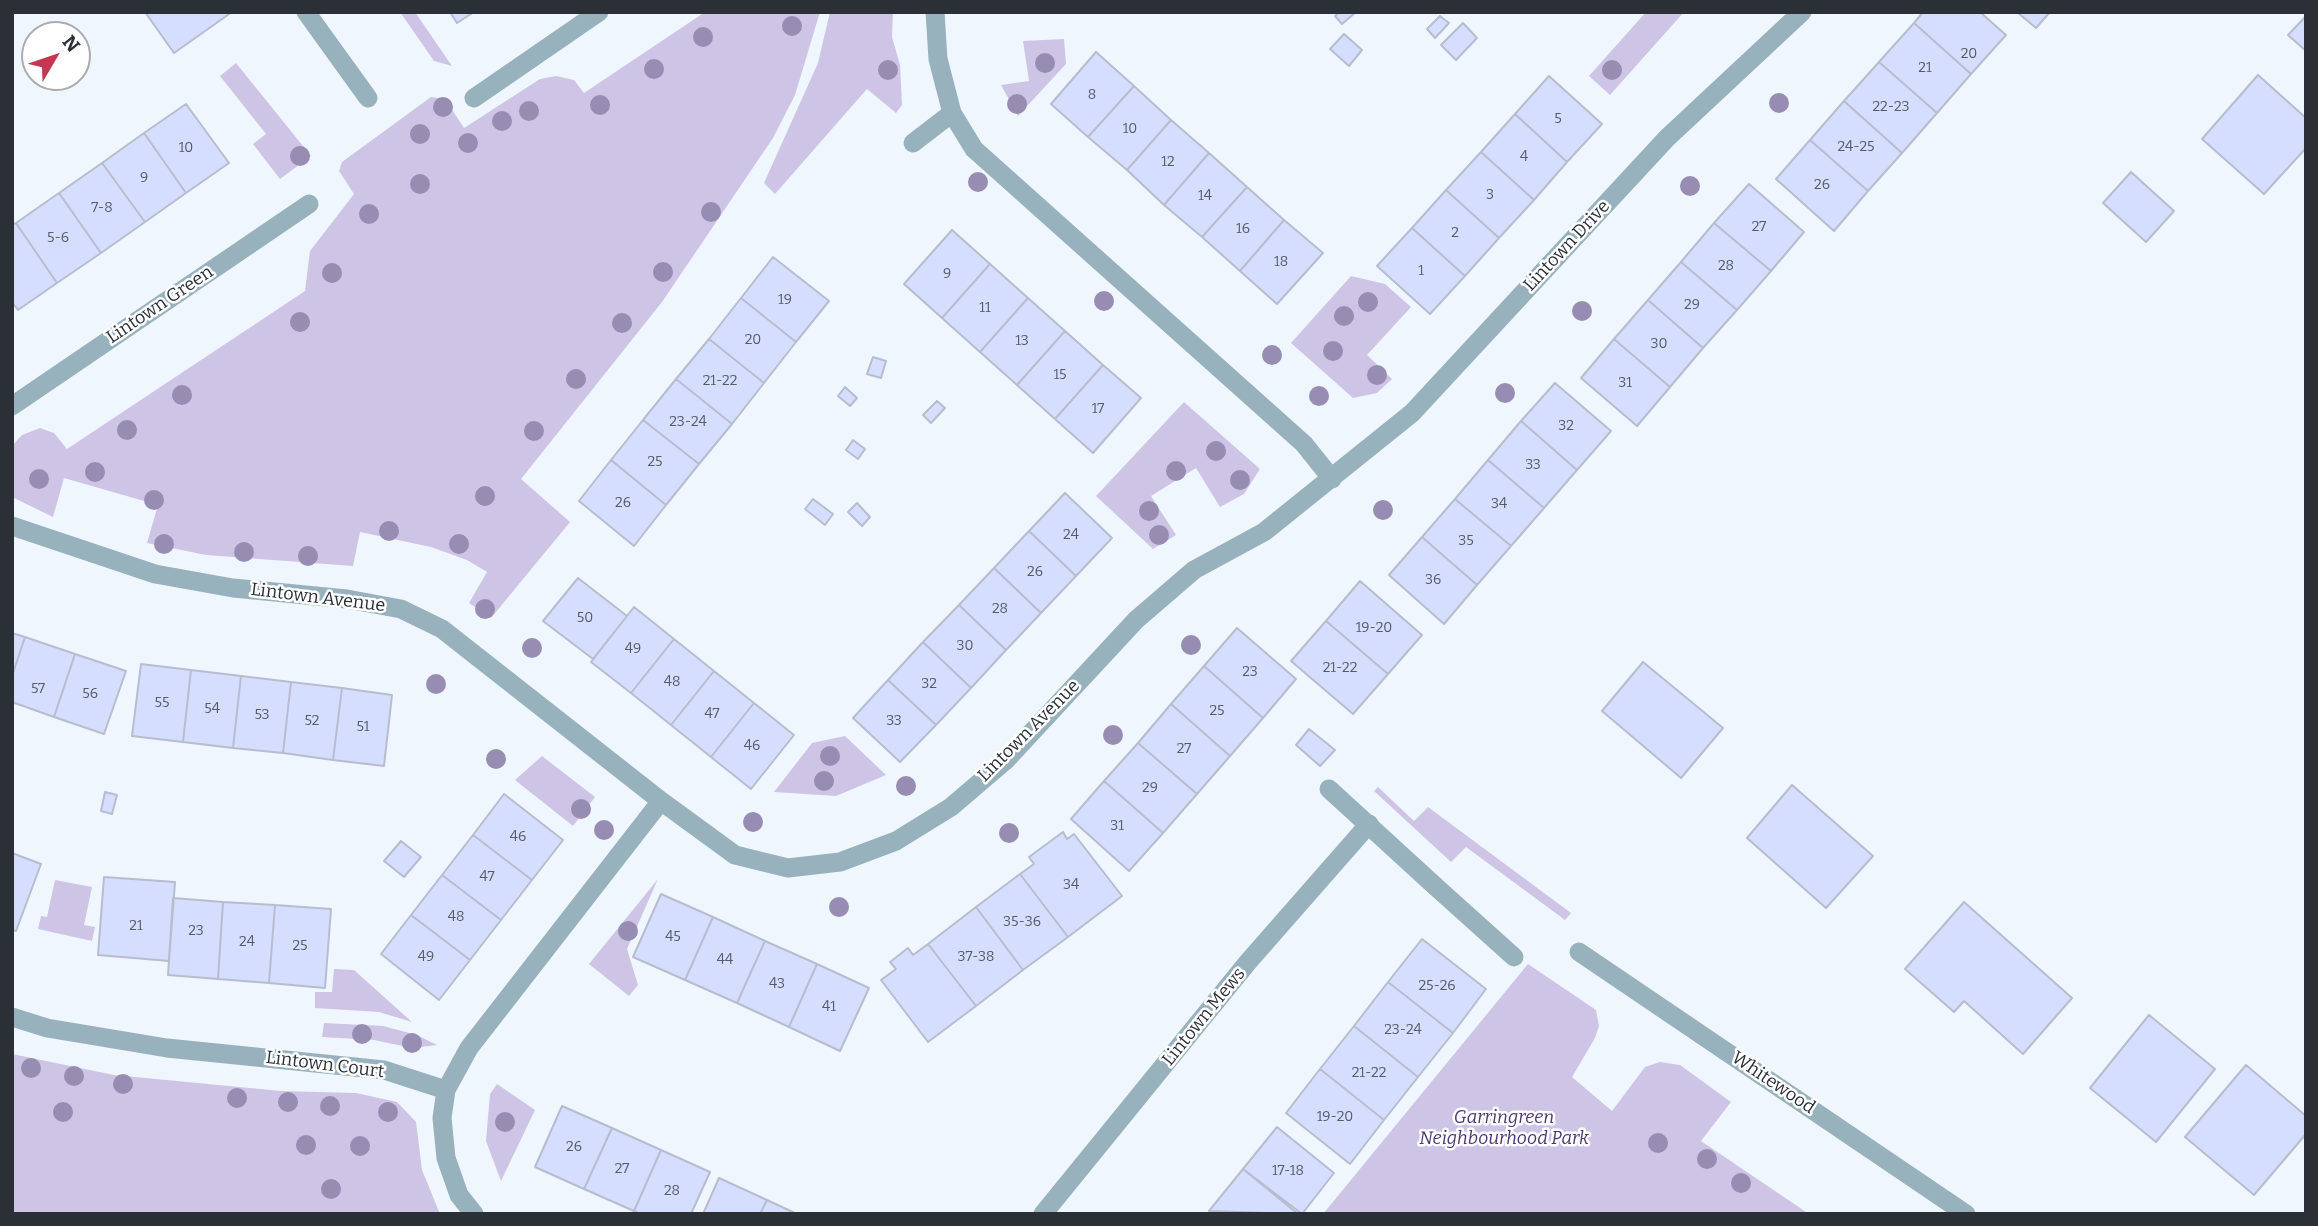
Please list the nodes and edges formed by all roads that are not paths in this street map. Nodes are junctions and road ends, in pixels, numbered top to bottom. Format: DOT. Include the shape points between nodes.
graph roads {
  1 [pos="306,12"];
  2 [pos="599,12"];
  3 [pos="935,12"];
  4 [pos="1802,12"];
  5 [pos="368,98"];
  6 [pos="474,98"];
  7 [pos="952,113"];
  8 [pos="913,143"];
  9 [pos="309,204"];
  10 [pos="12,407"];
  11 [pos="1332,479"];
  12 [pos="12,526"];
  13 [pos="1329,789"];
  14 [pos="661,800"];
  15 [pos="1369,824"];
  16 [pos="1579,952"];
  17 [pos="1514,957"];
  18 [pos="12,1017"];
  19 [pos="446,1090"];
  20 [pos="474,1214"];
  21 [pos="1043,1214"];
  22 [pos="1966,1214"];
  1 -- 5 [label="street"];
  2 -- 6 [label="street"];
  3 -- 7 [label="street" via="938,60"];
  4 -- 11 [label="street, Lintown Drive" via="1667,138 1412,413"];
  7 -- 8 [label="street"];
  7 -- 11 [label="street" via="974,149 1304,444"];
  9 -- 10 [label="street, Lintown Green"];
  11 -- 14 [label="street, Lintown Avenue" via="1264,532 1194,569 1136,620 1006,760 951,807 896,841 840,862 788,868 736,855"];
  12 -- 14 [label="street, Lintown Avenue" via="155,574 401,609 442,629"];
  13 -- 15 [label="street"];
  14 -- 19 [label="street" via="469,1048"];
  15 -- 17 [label="street"];
  15 -- 21 [label="street, Lintown Mews" via="1248,962"];
  16 -- 22 [label="street, Whitewood"];
  18 -- 19 [label="street, Lintown Court" via="47,1028 167,1048 384,1070"];
  19 -- 20 [label="street" via="442,1118 446,1158 459,1195"];
}
